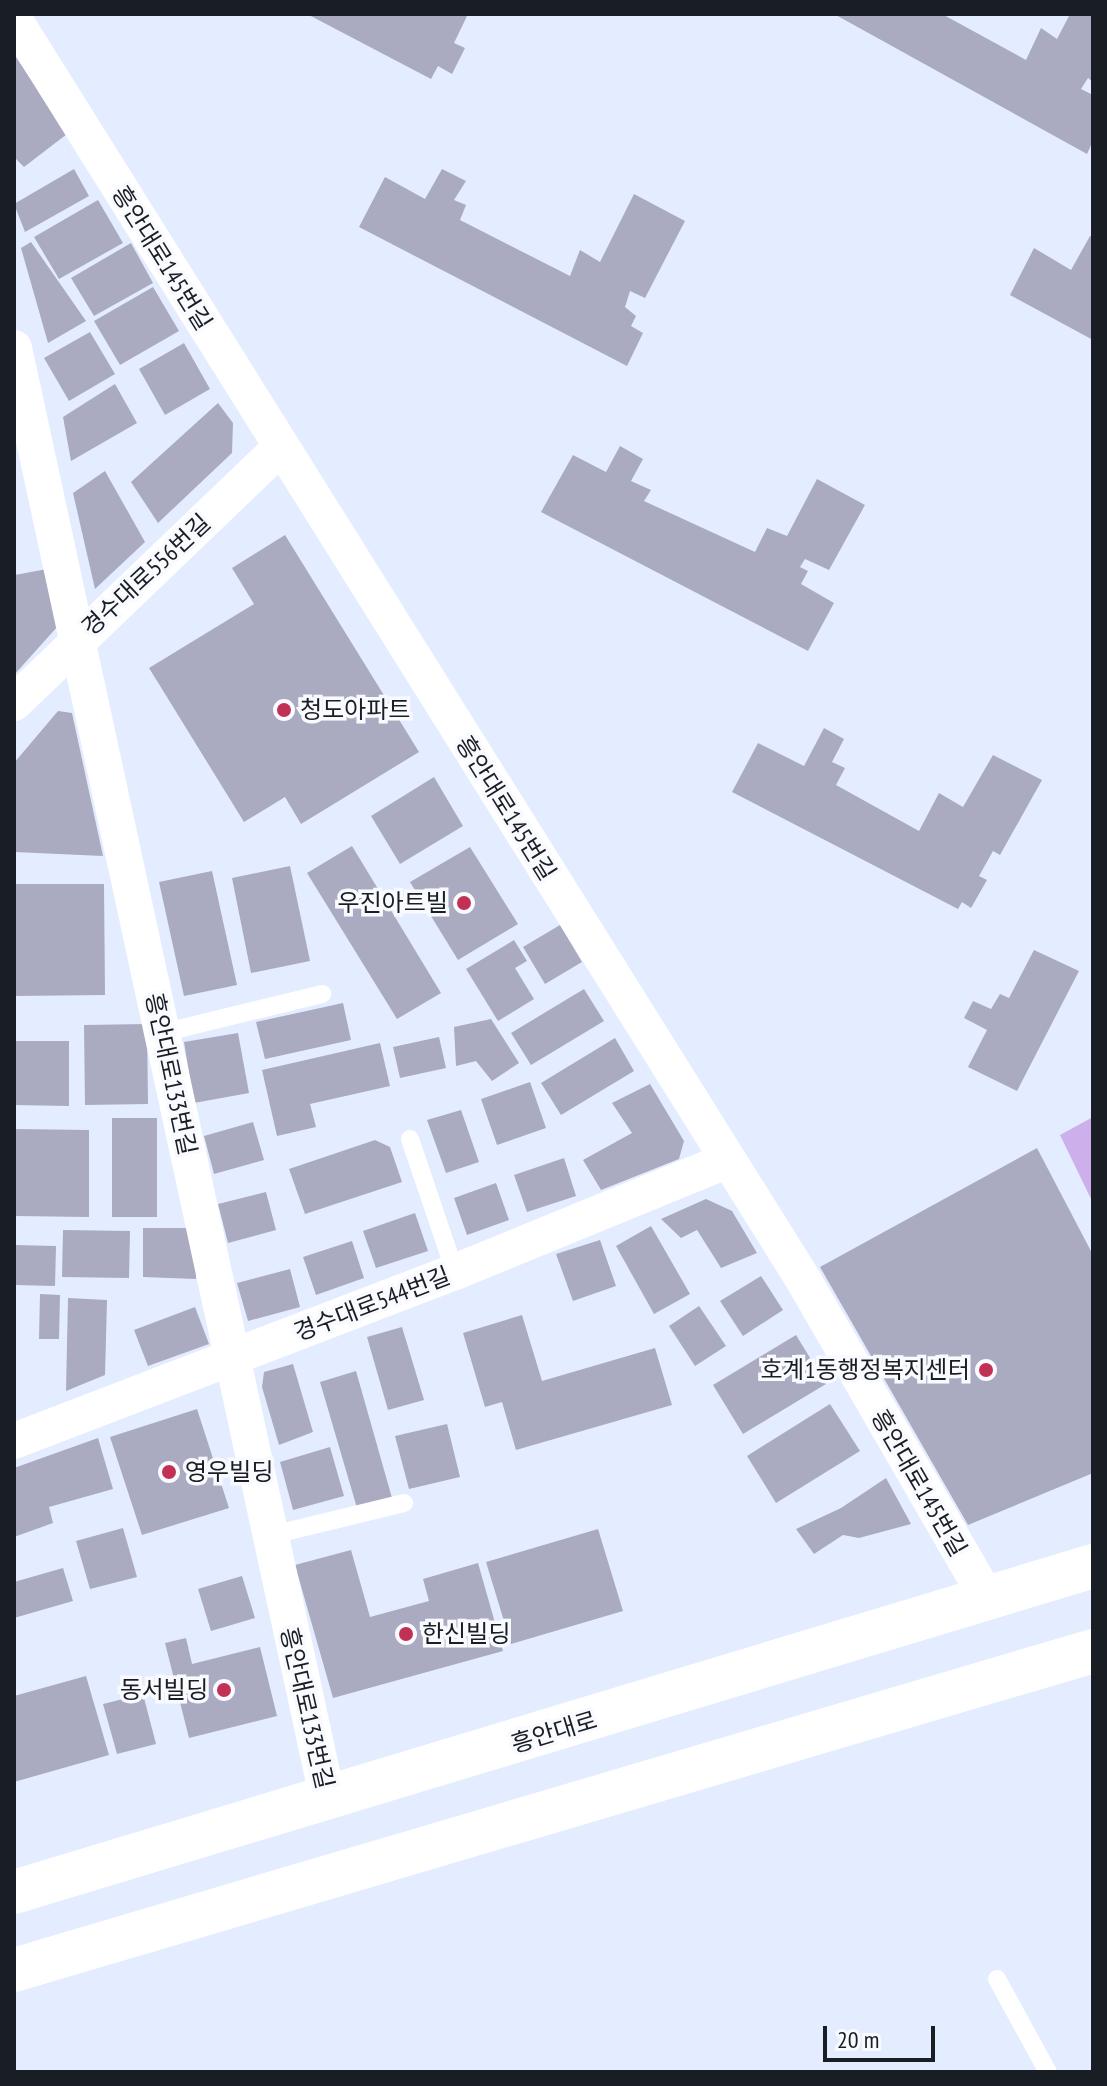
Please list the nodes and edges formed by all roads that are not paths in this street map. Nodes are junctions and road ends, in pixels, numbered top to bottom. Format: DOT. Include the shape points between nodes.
graph roads {
  1 [pos="14,19"];
  2 [pos="14,348"];
  3 [pos="279,449"];
  4 [pos="77,639"];
  5 [pos="14,703"];
  6 [pos="322,994"];
  7 [pos="162,1033"];
  8 [pos="410,1139"];
  9 [pos="728,1160"];
  10 [pos="455,1272"];
  11 [pos="231,1359"];
  12 [pos="14,1441"];
  13 [pos="404,1503"];
  14 [pos="268,1536"];
  15 [pos="1093,1566"];
  16 [pos="989,1601"];
  17 [pos="1093,1651"];
  18 [pos="328,1800"];
  19 [pos="14,1892"];
  20 [pos="14,1970"];
  21 [pos="997,1979"];
  22 [pos="1048,2072"];
  1 -- 3 [label="street, 흥안대로145번길"];
  2 -- 4 [label="street, 흥안대로133번길"];
  3 -- 4 [label="street, 경수대로556번길"];
  3 -- 9 [label="street, 흥안대로145번길"];
  4 -- 5 [label="street, 경수대로556번길"];
  4 -- 7 [label="street, 흥안대로133번길"];
  6 -- 7 [label="lane"];
  7 -- 11 [label="street, 흥안대로133번길"];
  8 -- 10 [label="lane"];
  9 -- 10 [label="street, 경수대로544번길"];
  9 -- 16 [label="street, 흥안대로145번길"];
  10 -- 11 [label="street, 경수대로544번길"];
  11 -- 12 [label="street, 경수대로544번길"];
  11 -- 14 [label="street, 흥안대로133번길"];
  13 -- 14 [label="lane"];
  14 -- 18 [label="street, 흥안대로133번길"];
  15 -- 16 [label="main road, 흥안대로"];
  16 -- 18 [label="main road, 흥안대로"];
  17 -- 20 [label="main road"];
  18 -- 19 [label="main road, 흥안대로"];
  21 -- 22 [label="lane"];
}
